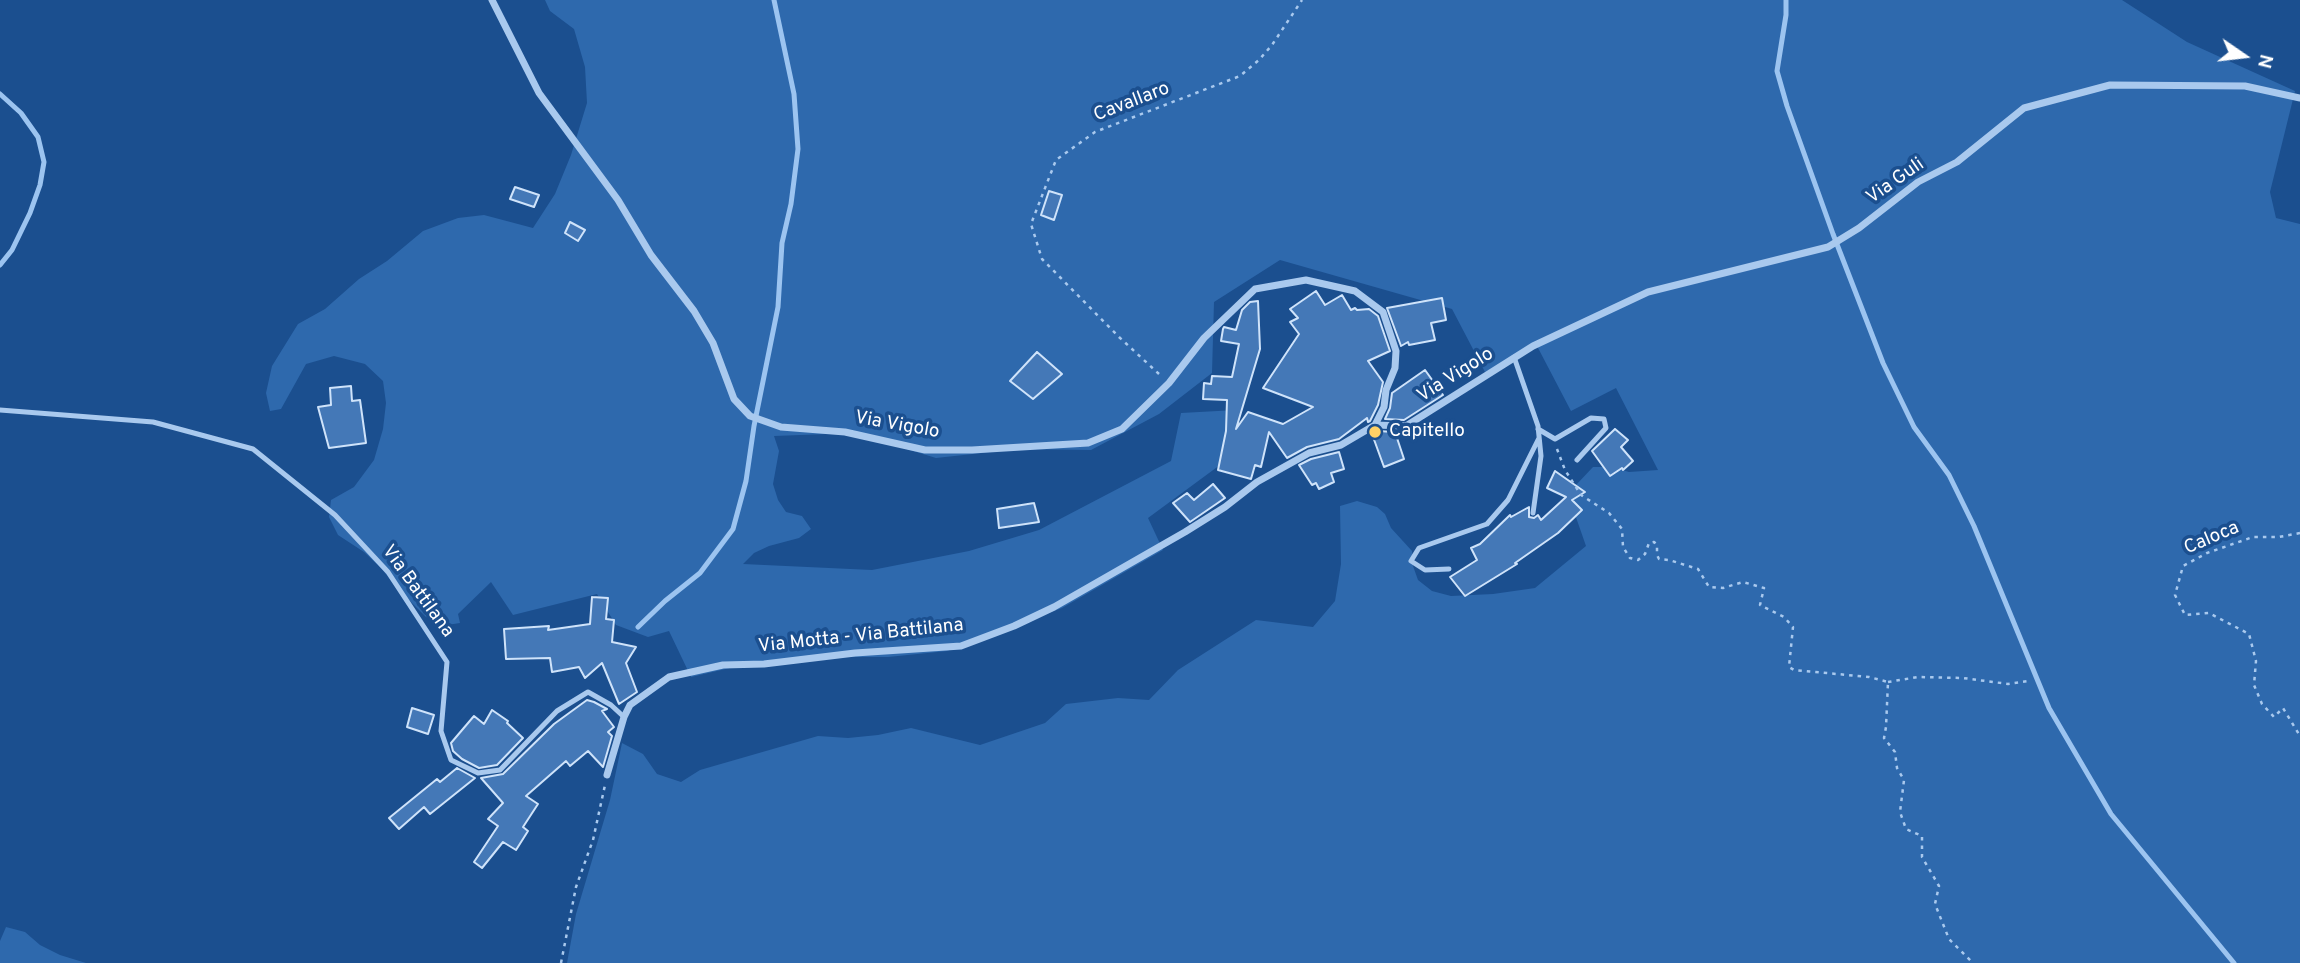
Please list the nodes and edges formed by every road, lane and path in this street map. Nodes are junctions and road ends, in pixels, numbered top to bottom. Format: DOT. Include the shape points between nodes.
graph roads {
  1 [pos="492,0"];
  2 [pos="1302,0"];
  3 [pos="2300,98"];
  4 [pos="1514,357"];
  5 [pos="1169,383"];
  6 [pos="0,410"];
  7 [pos="1375,425"];
  8 [pos="1538,429"];
  9 [pos="1539,438"];
  10 [pos="1555,439"];
  11 [pos="1577,460"];
  12 [pos="1533,513"];
  13 [pos="2300,533"];
  14 [pos="1448,569"];
  15 [pos="1104,579"];
  16 [pos="2029,681"];
  17 [pos="1888,682"];
  18 [pos="624,717"];
  19 [pos="2300,736"];
  20 [pos="607,775"];
  21 [pos="561,963"];
  22 [pos="1973,963"];
  1 -- 5 [label="street, Via Vigolo" via="539,93 694,311 713,343 734,398 750,416 782,427 845,432 925,450 1088,443 1122,429"];
  2 -- 5 [label="path, Cavallaro" via="1272,45 1240,76 1095,132 1056,160 1031,224 1042,259"];
  3 -- 4 [label="street, Via Guli" via="2245,86 2110,85 2024,108 1957,162 1918,182 1828,247 1648,292"];
  4 -- 7 [label="street, Via Vigolo" via="1406,426"];
  4 -- 8 [label="lane"];
  5 -- 7 [label="street, Via Vigolo" via="1204,338 1255,289 1306,280 1355,292 1382,312 1396,351 1395,368"];
  6 -- 18 [label="lane, Via Battilana" via="153,422 253,449 335,515 388,572 447,662 441,731 451,760 478,774 500,770 557,711 588,692"];
  7 -- 15 [label="street, Via Vigolo" via="1257,482 1185,532"];
  8 -- 9 [label="lane"];
  8 -- 10 [label="lane"];
  9 -- 12 [label="lane"];
  9 -- 14 [label="lane" via="1508,500 1487,524 1419,548 1410,561 1425,570"];
  10 -- 11 [label="lane" via="1591,418 1604,419 1606,428"];
  10 -- 17 [label="path" via="1571,481 1622,529 1623,547 1630,558 1638,560 1654,542 1659,559 1698,569 1709,587 1744,582 1764,588 1760,605 1793,627 1789,667"];
  13 -- 19 [label="path, Caloca" via="2253,537 2207,553 2183,566 2175,595 2185,615 2209,613 2249,634 2256,661 2254,685 2262,704 2274,718 2283,708"];
  15 -- 18 [label="street, Via Motta - Via Battilana" via="1014,626 961,646 723,665 669,677 630,705"];
  16 -- 17 [label="path" via="2008,684 1918,677"];
  17 -- 22 [label="path" via="1884,738 1895,752 1896,768 1905,780 1899,813 1906,829 1922,836 1922,857 1939,887 1935,904 1949,939"];
  18 -- 20 [label="street"];
  20 -- 21 [label="path"];
}
